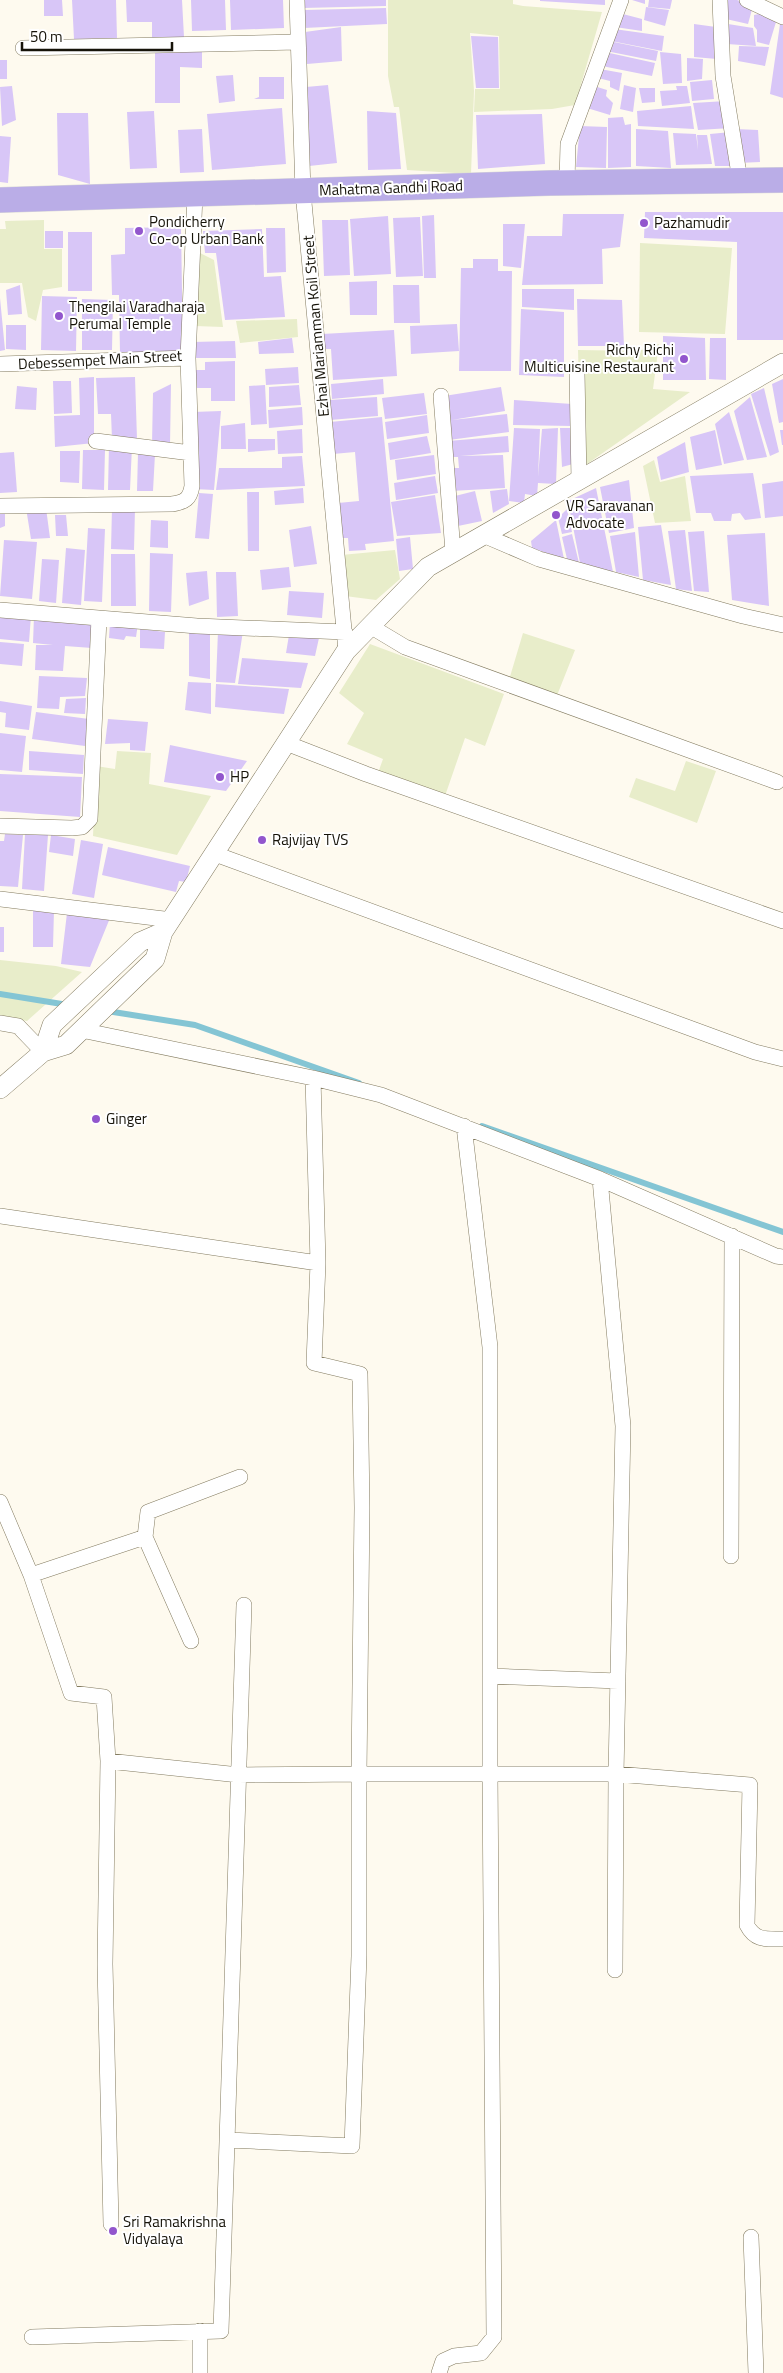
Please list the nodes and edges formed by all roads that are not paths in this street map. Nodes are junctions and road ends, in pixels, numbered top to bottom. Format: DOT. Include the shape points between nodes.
graph roads {
  1 [pos="298,0"];
  2 [pos="621,0"];
  3 [pos="720,0"];
  4 [pos="747,0"];
  5 [pos="783,17"];
  6 [pos="297,42"];
  7 [pos="23,48"];
  8 [pos="740,180"];
  9 [pos="783,180"];
  10 [pos="567,183"];
  11 [pos="303,192"];
  12 [pos="195,195"];
  13 [pos="0,200"];
  14 [pos="188,358"];
  15 [pos="783,363"];
  16 [pos="0,364"];
  17 [pos="577,373"];
  18 [pos="441,396"];
  19 [pos="96,441"];
  20 [pos="191,453"];
  21 [pos="579,480"];
  22 [pos="0,506"];
  23 [pos="483,535"];
  24 [pos="453,552"];
  25 [pos="0,610"];
  26 [pos="99,618"];
  27 [pos="783,625"];
  28 [pos="370,626"];
  29 [pos="344,632"];
  30 [pos="346,651"];
  31 [pos="286,743"];
  32 [pos="777,782"];
  33 [pos="0,826"];
  34 [pos="215,854"];
  35 [pos="0,899"];
  36 [pos="783,921"];
  37 [pos="167,926"];
  38 [pos="0,1023"];
  39 [pos="81,1030"];
  40 [pos="43,1052"];
  41 [pos="783,1059"];
  42 [pos="313,1078"];
  43 [pos="0,1089"];
  44 [pos="464,1126"];
  45 [pos="600,1178"];
  46 [pos="0,1216"];
  47 [pos="732,1236"];
  48 [pos="783,1256"];
  49 [pos="318,1263"];
  50 [pos="240,1476"];
  51 [pos="0,1502"];
  52 [pos="145,1537"];
  53 [pos="731,1556"];
  54 [pos="31,1575"];
  55 [pos="244,1605"];
  56 [pos="191,1641"];
  57 [pos="490,1676"];
  58 [pos="618,1681"];
  59 [pos="108,1761"];
  60 [pos="359,1774"];
  61 [pos="490,1774"];
  62 [pos="616,1774"];
  63 [pos="239,1775"];
  64 [pos="783,1939"];
  65 [pos="615,1970"];
  66 [pos="228,2140"];
  67 [pos="110,2224"];
  68 [pos="751,2237"];
  69 [pos="200,2331"];
  70 [pos="32,2337"];
  71 [pos="200,2373"];
  72 [pos="439,2373"];
  73 [pos="756,2373"];
  1 -- 6 [label="street, Ezhai Mariamman Koil Street"];
  2 -- 10 [label="street" via="568,144"];
  3 -- 8 [label="street" via="723,76"];
  4 -- 5 [label="street"];
  6 -- 7 [label="street"];
  6 -- 11 [label="street, Ezhai Mariamman Koil Street"];
  8 -- 9 [label="main road, Mahatma Gandhi Road"];
  8 -- 10 [label="main road, Mahatma Gandhi Road"];
  10 -- 11 [label="main road, Mahatma Gandhi Road"];
  11 -- 12 [label="main road, Mahatma Gandhi Road"];
  11 -- 29 [label="street, Ezhai Mariamman Koil Street"];
  12 -- 13 [label="main road, Mahatma Gandhi Road"];
  12 -- 14 [label="street, Debessempet Main Street"];
  14 -- 16 [label="street, Debessempet Main Street"];
  14 -- 20 [label="street"];
  15 -- 21 [label="street"];
  17 -- 21 [label="street"];
  18 -- 24 [label="street"];
  19 -- 20 [label="street"];
  20 -- 22 [label="street" via="191,495 184,502"];
  21 -- 23 [label="street"];
  23 -- 24 [label="street"];
  23 -- 27 [label="street" via="539,559"];
  24 -- 28 [label="street" via="428,566"];
  25 -- 26 [label="street"];
  26 -- 29 [label="street"];
  26 -- 33 [label="street" via="90,819 82,827 72,828"];
  28 -- 30 [label="street"];
  28 -- 32 [label="street" via="405,647"];
  29 -- 30 [label="street, Ezhai Mariamman Koil Street"];
  30 -- 31 [label="street"];
  31 -- 34 [label="street"];
  31 -- 36 [label="street"];
  34 -- 37 [label="street"];
  34 -- 41 [label="street" via="755,1052"];
  35 -- 37 [label="street"];
  37 -- 39 [label="street" via="155,959"];
  37 -- 40 [label="street" via="140,942 52,1025"];
  38 -- 40 [label="street" via="18,1026"];
  39 -- 40 [label="street" via="66,1045"];
  39 -- 42 [label="street"];
  40 -- 43 [label="street"];
  42 -- 44 [label="street" via="380,1095"];
  42 -- 49 [label="street"];
  44 -- 45 [label="street"];
  44 -- 57 [label="street" via="490,1347"];
  45 -- 47 [label="street"];
  45 -- 58 [label="street" via="623,1426"];
  46 -- 49 [label="street"];
  47 -- 48 [label="street"];
  47 -- 53 [label="street"];
  49 -- 60 [label="street" via="314,1363 360,1374"];
  50 -- 52 [label="street" via="148,1512"];
  51 -- 54 [label="street"];
  52 -- 54 [label="street"];
  52 -- 56 [label="street"];
  54 -- 59 [label="street" via="72,1693 104,1697"];
  55 -- 63 [label="street"];
  57 -- 58 [label="street"];
  57 -- 61 [label="street"];
  58 -- 62 [label="street"];
  59 -- 63 [label="street"];
  59 -- 67 [label="street" via="105,1964"];
  60 -- 61 [label="street"];
  60 -- 63 [label="street"];
  60 -- 66 [label="street" via="359,1956 352,2146"];
  61 -- 62 [label="street"];
  61 -- 72 [label="street" via="494,2337 480,2353 454,2356 443,2361"];
  62 -- 64 [label="street" via="750,1785 747,1925 759,1939"];
  62 -- 65 [label="street"];
  63 -- 66 [label="street"];
  66 -- 69 [label="street" via="222,2331"];
  68 -- 73 [label="street"];
  69 -- 70 [label="street"];
  69 -- 71 [label="street"];
}
